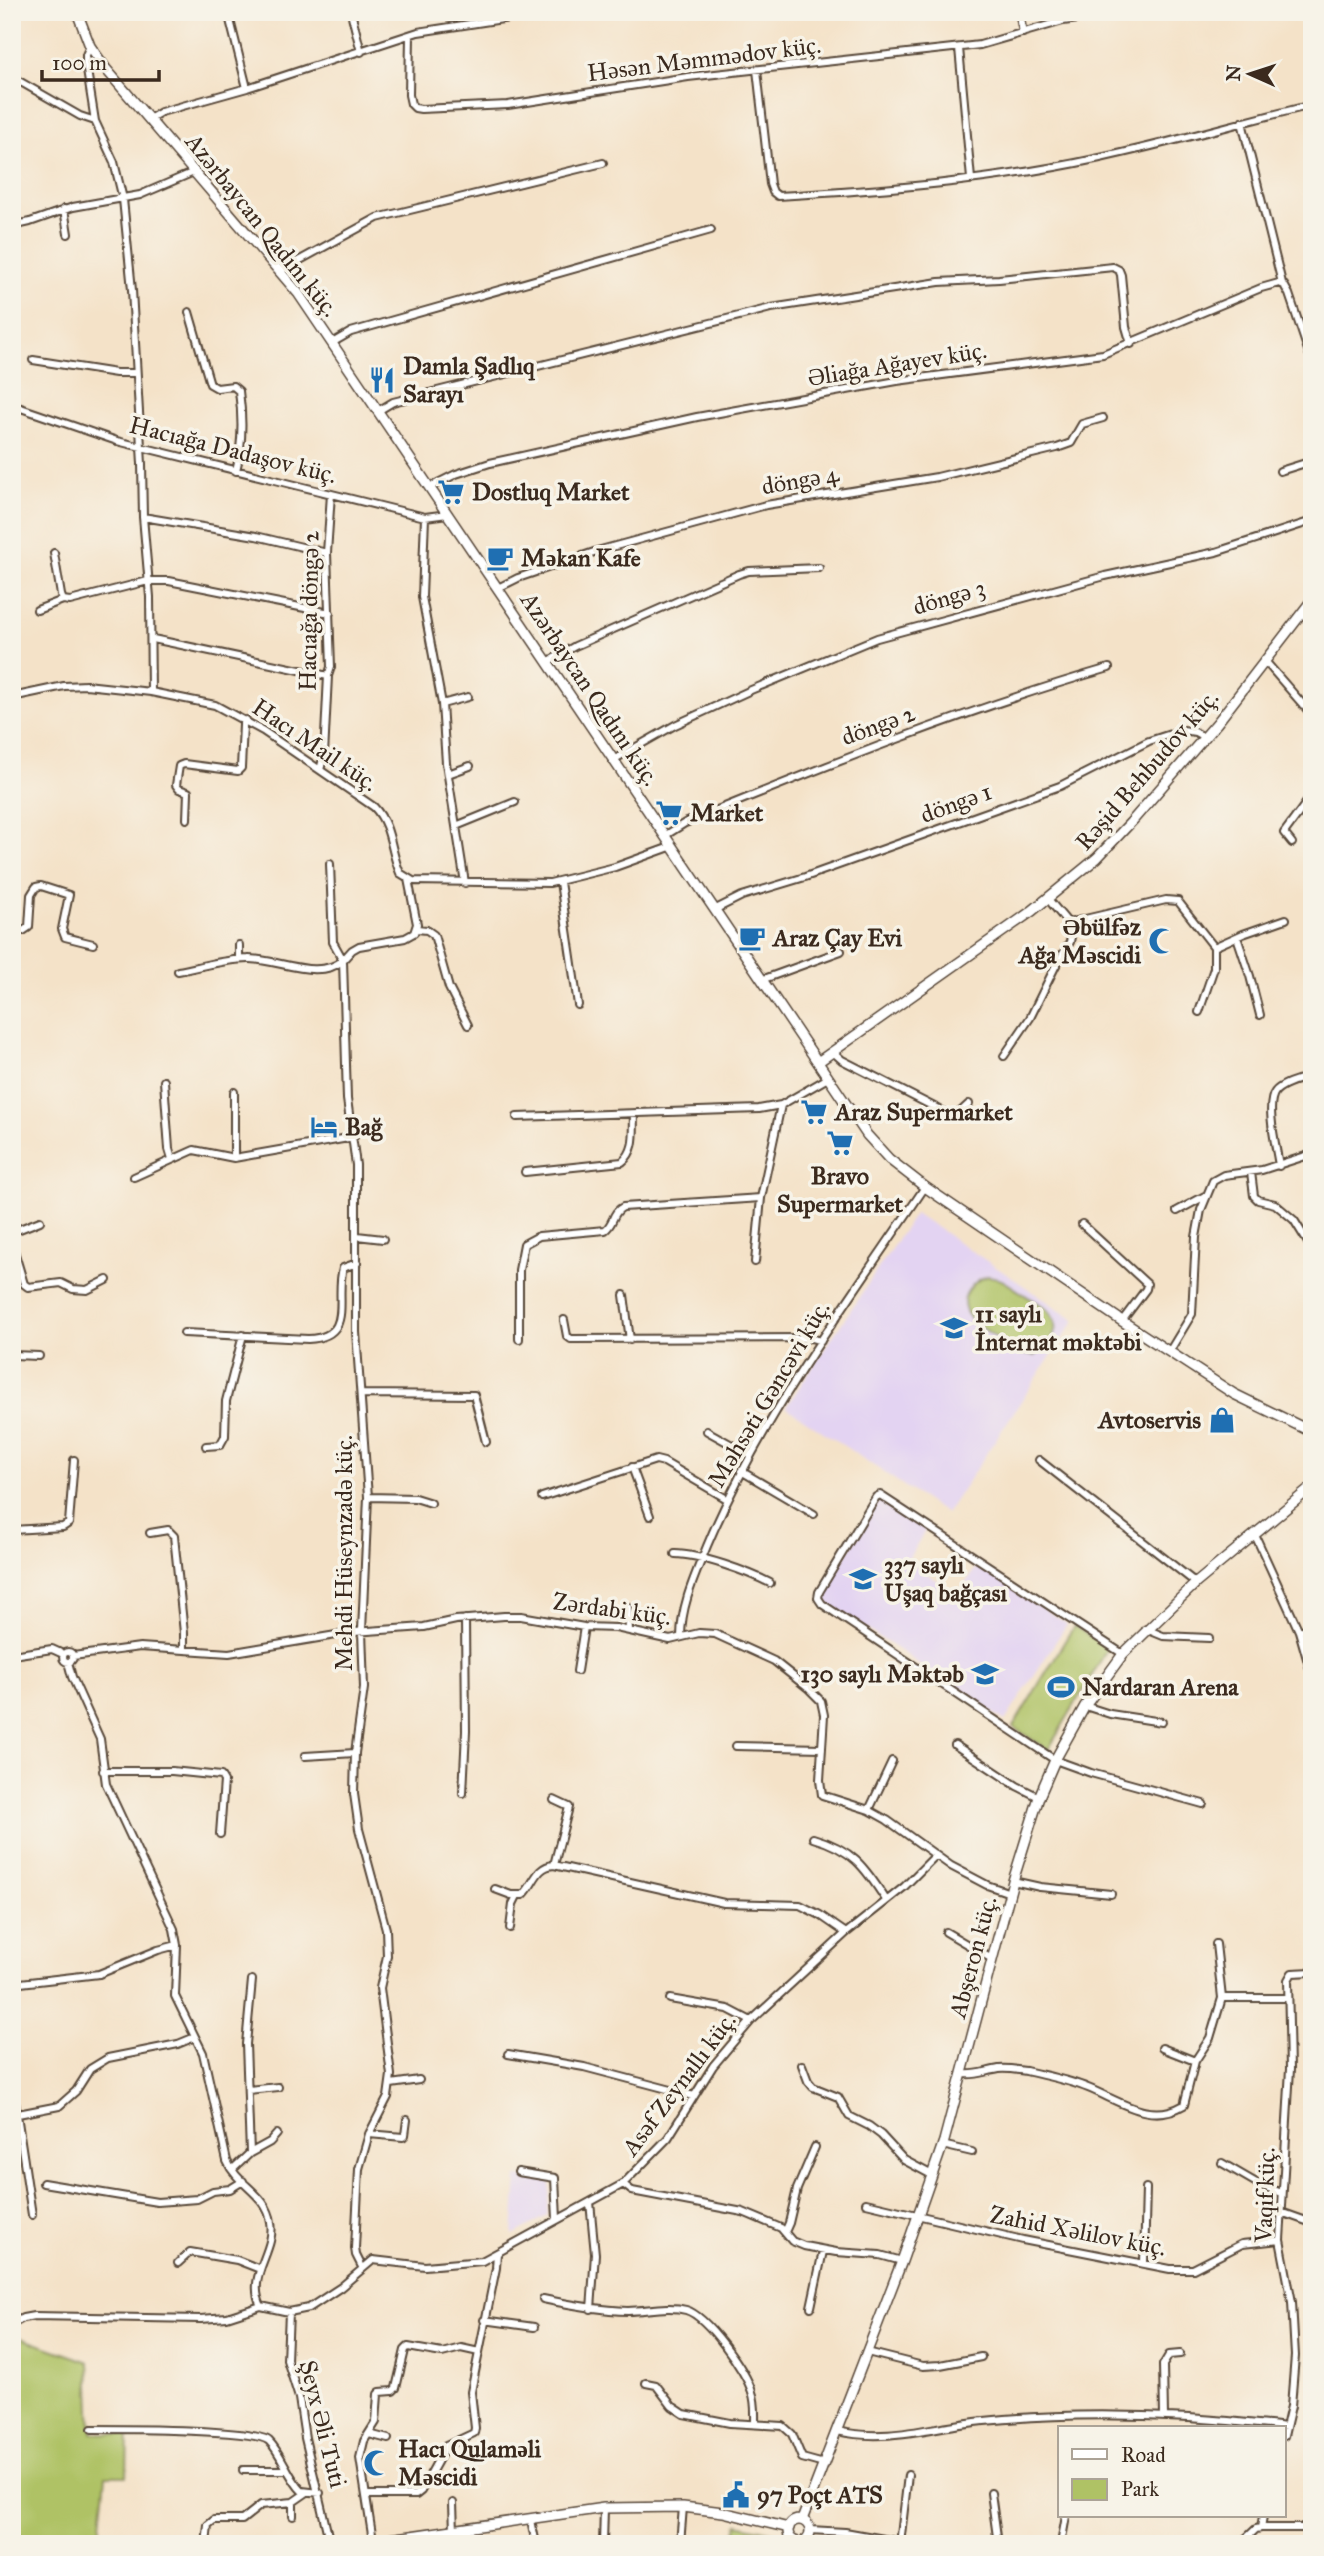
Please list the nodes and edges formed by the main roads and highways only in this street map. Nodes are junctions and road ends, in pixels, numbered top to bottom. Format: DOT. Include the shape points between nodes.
graph roads {
  1 [pos="77,12"];
  2 [pos="1312,600"];
  3 [pos="818,1062"];
  4 [pos="1312,1432"];
  5 [pos="1312,1487"];
  6 [pos="802,2520"];
  7 [pos="789,2528"];
  8 [pos="380,2542"];
  9 [pos="797,2542"];
  10 [pos="355,2544"];
  1 -- 3 [label="main road, Azərbaycan Qadını küç." via="90,46 106,69 280,271 332,343"];
  2 -- 3 [label="main road, Rəşid Behbudov küç." via="1112,844 1048,899"];
  3 -- 4 [label="main road, Azərbaycan Qadını küç." via="880,1149 925,1187 1234,1394"];
  5 -- 6 [label="main road, Abşeron küç." via="1146,1629 1085,1706 1055,1760 1013,1881 943,2145"];
  6 -- 7 [label="main road"];
  6 -- 9 [label="main road" via="810,2530 806,2539"];
  7 -- 8 [label="main road" via="723,2512 644,2506"];
  7 -- 9 [label="main road"];
  8 -- 10 [label="main road"];
}
